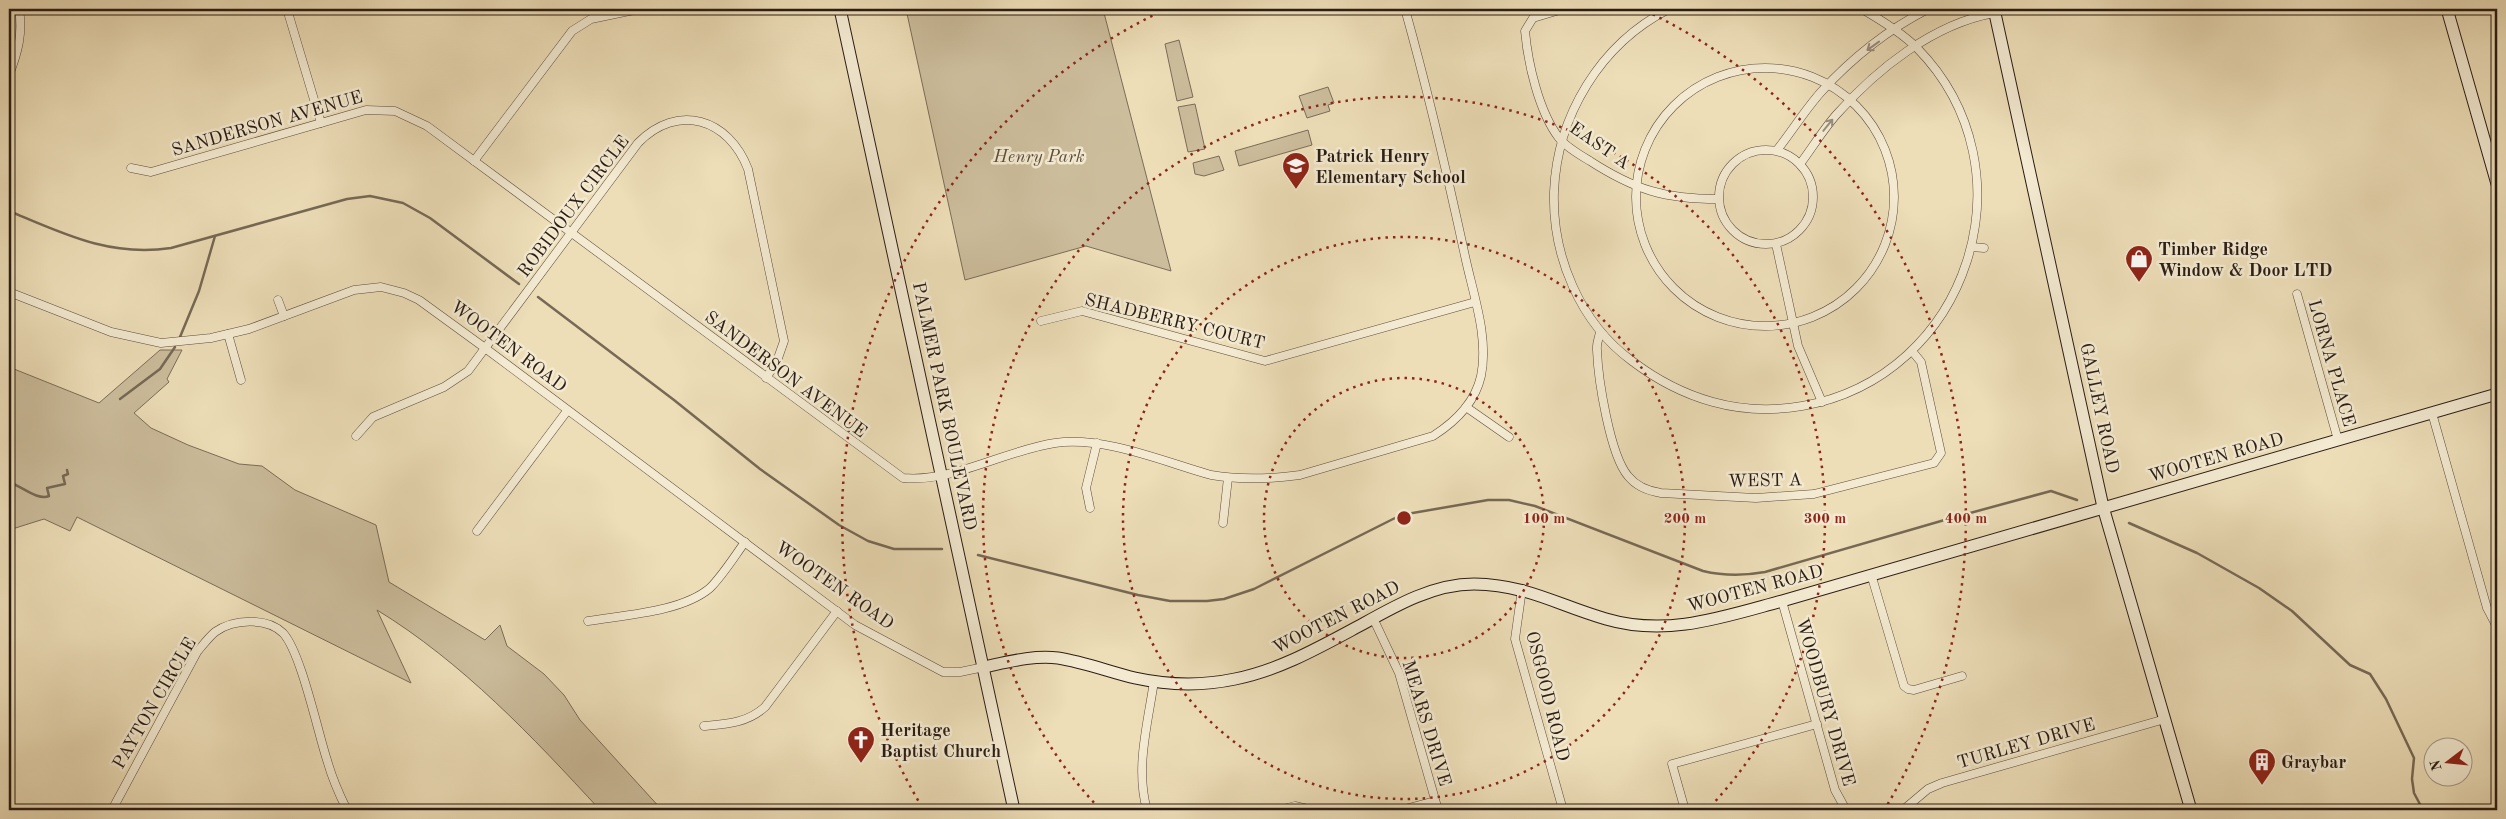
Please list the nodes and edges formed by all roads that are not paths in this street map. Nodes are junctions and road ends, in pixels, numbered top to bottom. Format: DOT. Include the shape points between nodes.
graph roads {
  1 [pos="19,9"];
  2 [pos="287,9"];
  3 [pos="639,9"];
  4 [pos="840,9"];
  5 [pos="1405,9"];
  6 [pos="1564,9"];
  7 [pos="1862,9"];
  8 [pos="1928,9"];
  9 [pos="2448,9"];
  10 [pos="1665,10"];
  11 [pos="1994,11"];
  12 [pos="1895,29"];
  13 [pos="1916,47"];
  14 [pos="9,75"];
  15 [pos="1829,85"];
  16 [pos="1850,100"];
  17 [pos="321,123"];
  18 [pos="1561,141"];
  19 [pos="1777,150"];
  20 [pos="474,161"];
  21 [pos="1800,164"];
  22 [pos="131,168"];
  23 [pos="2497,184"];
  24 [pos="1637,188"];
  25 [pos="1718,199"];
  26 [pos="571,233"];
  27 [pos="1776,244"];
  28 [pos="1972,247"];
  29 [pos="1984,248"];
  30 [pos="9,292"];
  31 [pos="2297,294"];
  32 [pos="278,300"];
  33 [pos="1475,302"];
  34 [pos="284,316"];
  35 [pos="1041,321"];
  36 [pos="1792,324"];
  37 [pos="1600,332"];
  38 [pos="228,334"];
  39 [pos="485,348"];
  40 [pos="1912,351"];
  41 [pos="766,378"];
  42 [pos="241,380"];
  43 [pos="2497,394"];
  44 [pos="1822,402"];
  45 [pos="1466,407"];
  46 [pos="567,411"];
  47 [pos="2432,413"];
  48 [pos="356,436"];
  49 [pos="1510,437"];
  50 [pos="2338,440"];
  51 [pos="1097,444"];
  52 [pos="941,474"];
  53 [pos="1228,478"];
  54 [pos="1090,508"];
  55 [pos="2103,508"];
  56 [pos="1223,523"];
  57 [pos="477,531"];
  58 [pos="745,542"];
  59 [pos="1871,574"];
  60 [pos="1522,589"];
  61 [pos="1782,601"];
  62 [pos="837,611"];
  63 [pos="1372,618"];
  64 [pos="588,621"];
  65 [pos="2497,627"];
  66 [pos="984,667"];
  67 [pos="1962,676"];
  68 [pos="1154,681"];
  69 [pos="2165,719"];
  70 [pos="1817,724"];
  71 [pos="704,726"];
  72 [pos="1435,801"];
  73 [pos="112,810"];
  74 [pos="347,810"];
  75 [pos="1014,810"];
  76 [pos="1147,810"];
  77 [pos="1279,810"];
  78 [pos="1312,810"];
  79 [pos="1401,810"];
  80 [pos="1438,810"];
  81 [pos="1562,810"];
  82 [pos="1685,810"];
  83 [pos="1846,810"];
  84 [pos="1903,810"];
  85 [pos="2191,810"];
  1 -- 14 [label="street" via="20,42"];
  2 -- 17 [label="street"];
  3 -- 20 [label="street" via="591,19 572,31"];
  4 -- 52 [label="street, PALMER PARK BOULEVARD"];
  5 -- 33 [label="street, SANDERSON AVENUE" via="1440,141"];
  6 -- 18 [label="street, EAST A" via="1532,18 1526,31 1541,101 1547,119"];
  7 -- 12 [label="street"];
  8 -- 12 [label="street"];
  9 -- 23 [label="street"];
  10 -- 18 [label="street" via="1624,41 1597,70 1570,115"];
  11 -- 13 [label="street" via="1960,22"];
  11 -- 55 [label="street, GALLEY ROAD"];
  12 -- 13 [label="street"];
  12 -- 15 [label="street, one-way" via="1862,53"];
  13 -- 16 [label="street"];
  13 -- 28 [label="street" via="1949,93 1970,143 1978,193"];
  15 -- 16 [label="street"];
  15 -- 19 [label="street"];
  15 -- 24 [label="street" via="1794,72 1762,69 1737,72 1700,87 1679,102 1655,132 1642,161"];
  21 -- 16 [label="street, one-way" via="1824,129"];
  16 -- 36 [label="street" via="1875,130 1891,171 1894,198 1888,236 1873,269 1852,292 1829,310"];
  17 -- 20 [label="street, SANDERSON AVENUE" via="366,110 395,111 426,126"];
  17 -- 22 [label="street, SANDERSON AVENUE" via="150,172"];
  18 -- 24 [label="street, EAST A"];
  18 -- 37 [label="street" via="1554,190 1557,234 1569,278"];
  19 -- 21 [label="street"];
  19 -- 25 [label="street" via="1755,151 1734,161 1721,181"];
  20 -- 26 [label="street, SANDERSON AVENUE"];
  21 -- 27 [label="street" via="1812,185 1812,208 1799,231"];
  24 -- 25 [label="street, EAST A" via="1679,197"];
  24 -- 36 [label="street" via="1637,214 1648,250 1662,274 1684,296 1705,311 1728,320 1754,326"];
  25 -- 27 [label="street" via="1723,218 1734,232 1755,244"];
  26 -- 39 [label="street, ROBIDOUX CIRCLE"];
  26 -- 41 [label="street, SANDERSON AVENUE"];
  26 -- 41 [label="street, ROBIDOUX CIRCLE" via="638,143 657,127 668,122 692,120 727,135 743,155 748,169 784,340"];
  27 -- 36 [label="street"];
  28 -- 29 [label="street"];
  28 -- 40 [label="street" via="1952,298"];
  30 -- 38 [label="street, WOOTEN ROAD" via="111,332 143,340 180,342"];
  31 -- 50 [label="street, LORNA PLACE"];
  32 -- 34 [label="street"];
  33 -- 35 [label="street, SHADBERRY COURT" via="1265,360 1082,311"];
  33 -- 45 [label="street, SANDERSON AVENUE" via="1482,336 1483,363 1478,388"];
  34 -- 38 [label="street, WOOTEN ROAD"];
  34 -- 39 [label="street, WOOTEN ROAD" via="354,290 395,289 419,300"];
  36 -- 44 [label="street" via="1806,370"];
  37 -- 40 [label="street, WEST A" via="1596,348 1599,372 1618,459 1635,483 1661,493 1756,498 1814,494 1934,463 1940,453 1921,362"];
  37 -- 44 [label="street" via="1646,372 1697,398 1756,409"];
  38 -- 42 [label="street"];
  39 -- 46 [label="street, WOOTEN ROAD"];
  39 -- 48 [label="street, ROBIDOUX CIRCLE" via="460,377 374,417"];
  40 -- 44 [label="street" via="1873,381"];
  41 -- 52 [label="street, SANDERSON AVENUE" via="896,475 912,479"];
  43 -- 47 [label="street, WOOTEN ROAD"];
  45 -- 49 [label="street"];
  45 -- 53 [label="street, SANDERSON AVENUE" via="1441,431 1406,446 1300,475"];
  46 -- 57 [label="street"];
  46 -- 58 [label="street, WOOTEN ROAD"];
  47 -- 50 [label="street, WOOTEN ROAD"];
  47 -- 65 [label="street" via="2487,608"];
  50 -- 55 [label="street, WOOTEN ROAD"];
  51 -- 52 [label="street, SANDERSON AVENUE" via="1056,443"];
  51 -- 53 [label="street, SANDERSON AVENUE"];
  51 -- 54 [label="street" via="1086,488"];
  52 -- 66 [label="street, PALMER PARK BOULEVARD"];
  53 -- 56 [label="street"];
  55 -- 59 [label="street, WOOTEN ROAD"];
  55 -- 69 [label="street, GALLEY ROAD"];
  58 -- 62 [label="street, WOOTEN ROAD"];
  58 -- 64 [label="street" via="710,588 692,600"];
  59 -- 61 [label="street, WOOTEN ROAD"];
  59 -- 67 [label="street" via="1904,686 1914,690"];
  60 -- 61 [label="street, WOOTEN ROAD" via="1606,619 1646,627 1709,621"];
  60 -- 63 [label="street, WOOTEN ROAD" via="1472,584 1448,588 1410,599"];
  60 -- 81 [label="street, OSGOOD ROAD" via="1514,638"];
  61 -- 70 [label="street, WOODBURY DRIVE"];
  62 -- 66 [label="street, WOOTEN ROAD" via="879,640 933,668 952,673"];
  62 -- 71 [label="street" via="762,711 738,722"];
  63 -- 68 [label="street, WOOTEN ROAD" via="1291,661 1252,676 1208,683"];
  63 -- 72 [label="street, MEARS DRIVE" via="1399,672"];
  66 -- 68 [label="street, WOOTEN ROAD" via="1026,658 1059,658"];
  66 -- 75 [label="street, PALMER PARK BOULEVARD"];
  68 -- 76 [label="street" via="1141,772"];
  69 -- 84 [label="street, TURLEY DRIVE" via="1942,783 1928,789"];
  69 -- 85 [label="street, GALLEY ROAD"];
  70 -- 82 [label="street" via="1672,764"];
  70 -- 83 [label="street, WOODBURY DRIVE" via="1835,790"];
  72 -- 79 [label="street"];
  72 -- 80 [label="street, MEARS DRIVE"];
  73 -- 74 [label="street, PAYTON CIRCLE" via="197,652 216,632 228,626 255,622 276,627 290,642 327,762"];
  77 -- 78 [label="street" via="1295,806"];
}
